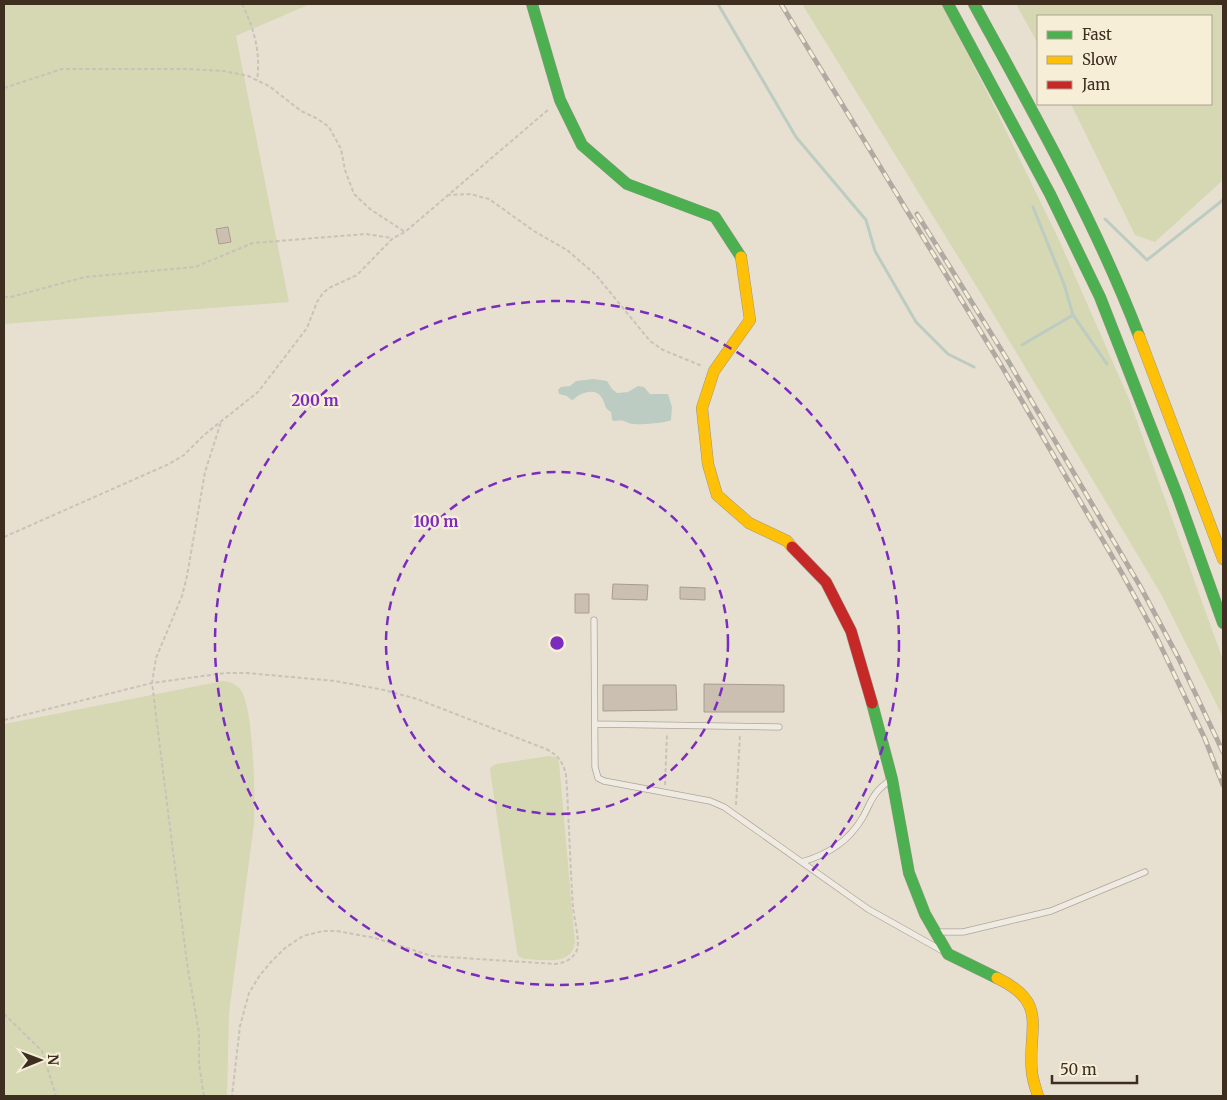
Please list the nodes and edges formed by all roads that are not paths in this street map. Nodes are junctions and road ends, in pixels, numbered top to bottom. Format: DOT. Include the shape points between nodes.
graph roads {
  1 [pos="532,4"];
  2 [pos="948,4"];
  3 [pos="974,4"];
  4 [pos="1223,559"];
  5 [pos="594,620"];
  6 [pos="1223,623"];
  7 [pos="595,724"];
  8 [pos="780,727"];
  9 [pos="892,779"];
  10 [pos="802,862"];
  11 [pos="1144,872"];
  12 [pos="936,932"];
  13 [pos="948,954"];
  14 [pos="1038,1096"];
  1 -- 9 [label="main road" via="560,100 582,145 627,184 715,217 741,257 750,320 714,371 702,408 708,464 716,495 748,523 787,541 826,582 851,632"];
  2 -- 6 [label="main road" via="1050,194 1100,297"];
  3 -- 4 [label="main road" via="1042,128 1120,289"];
  5 -- 7 [label="lane"];
  7 -- 8 [label="lane"];
  7 -- 10 [label="lane" via="598,778 710,801 724,807"];
  9 -- 10 [label="lane" via="876,790 856,828 846,839 834,849"];
  9 -- 12 [label="main road" via="909,873"];
  10 -- 13 [label="lane" via="868,909"];
  11 -- 12 [label="lane" via="1051,912 963,932"];
  12 -- 13 [label="main road"];
  13 -- 14 [label="main road" via="1012,985 1027,999 1034,1021 1032,1074"];
}
